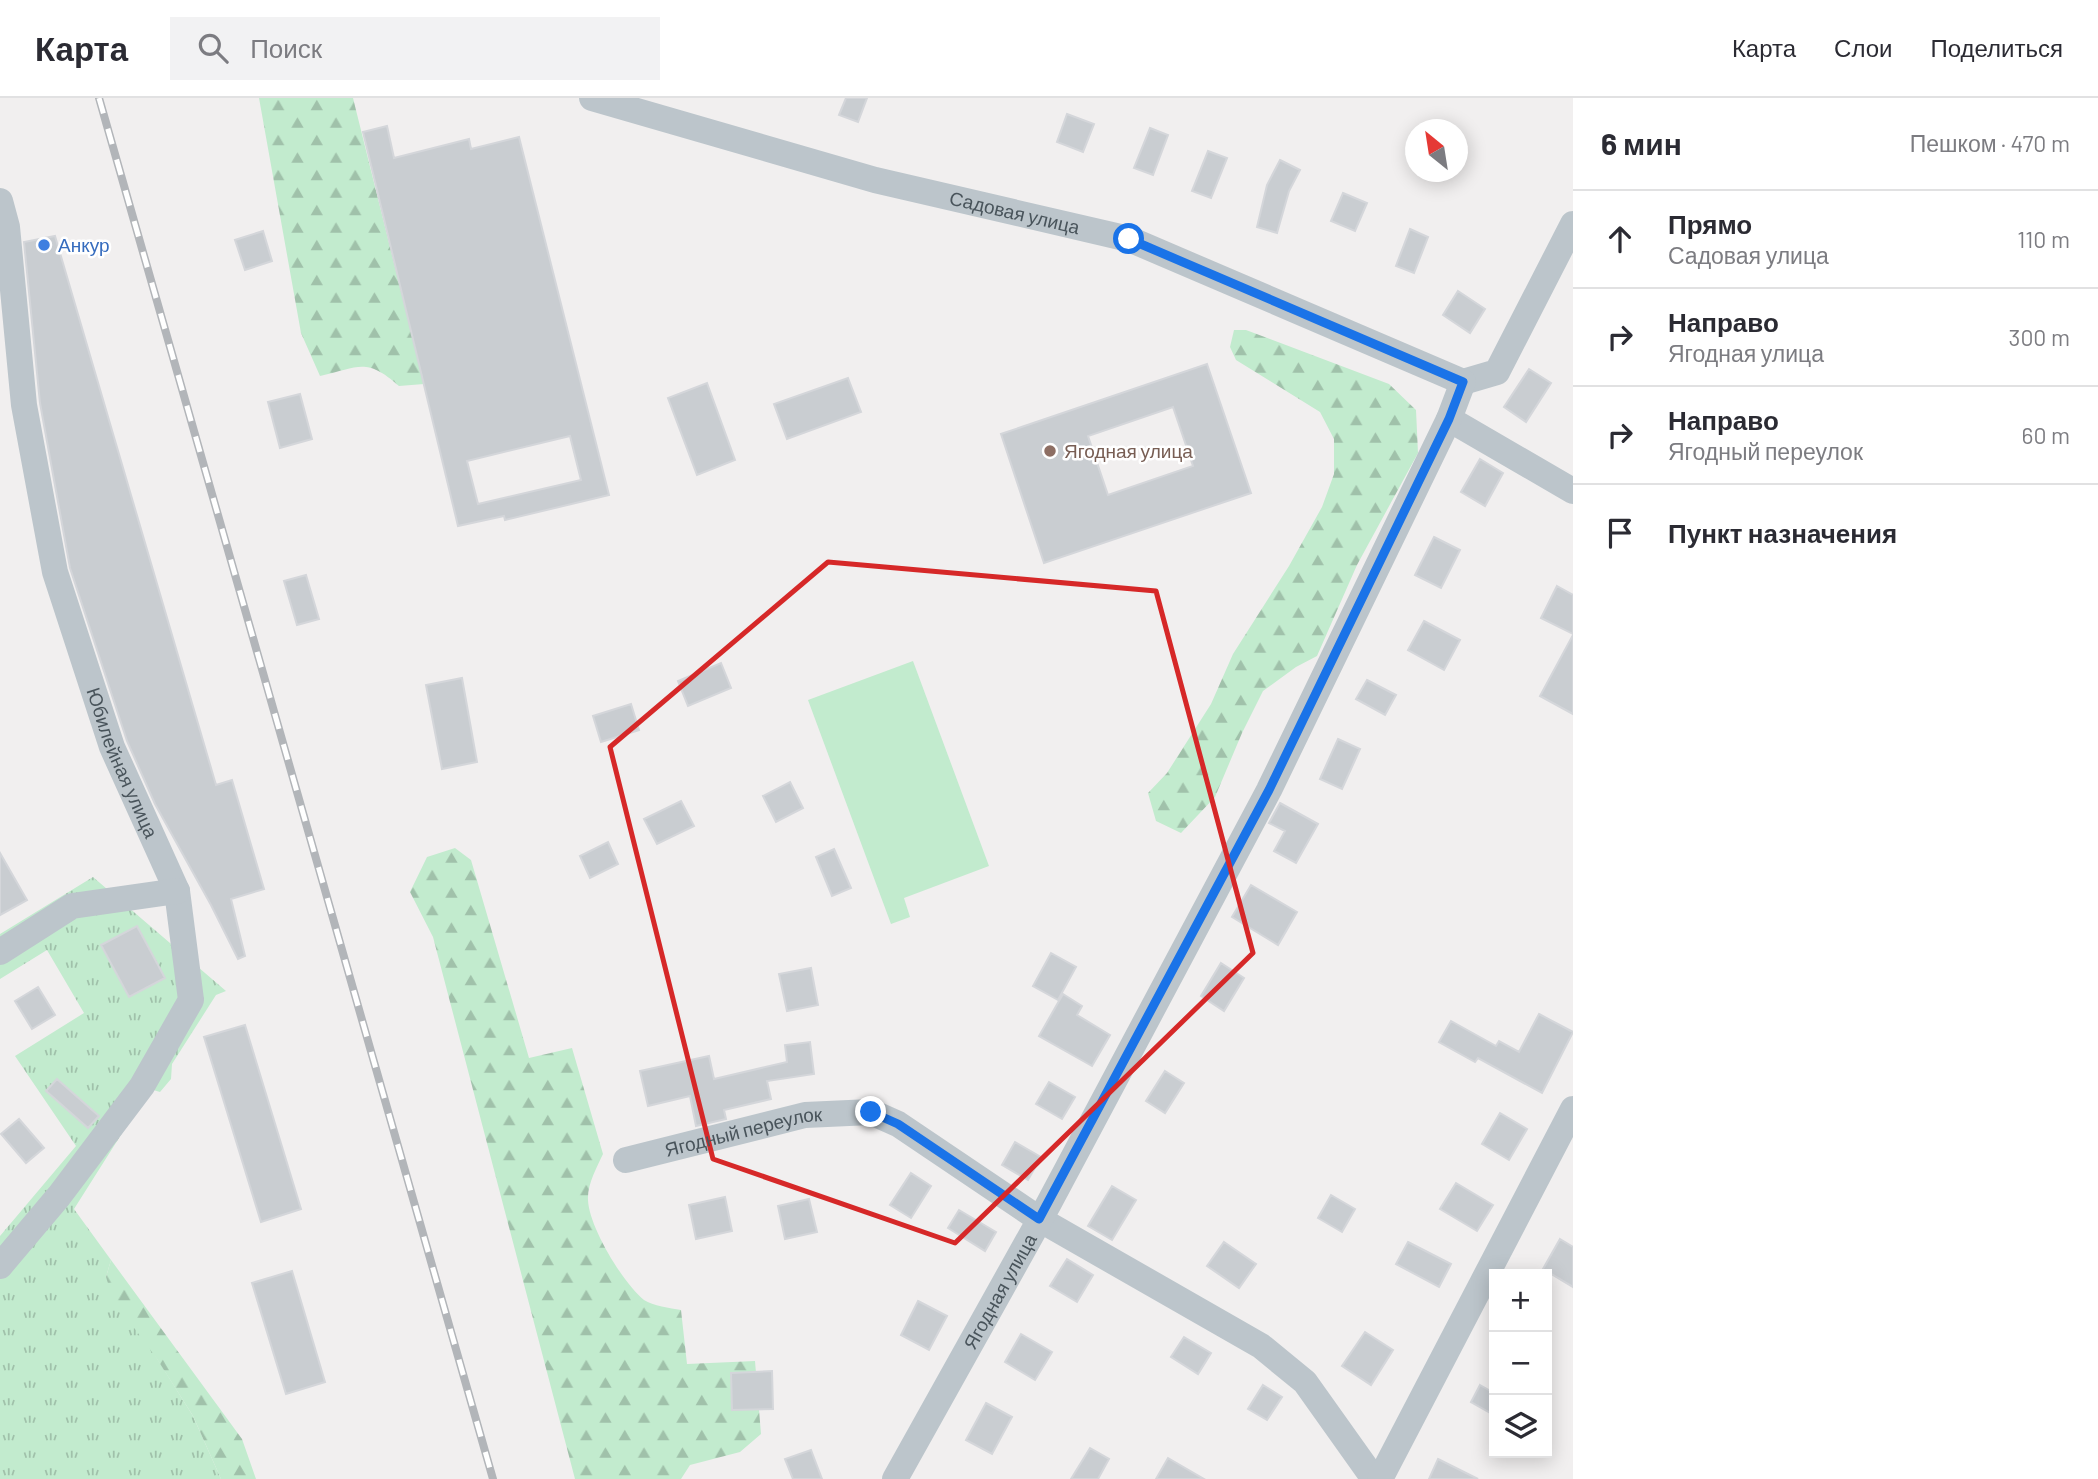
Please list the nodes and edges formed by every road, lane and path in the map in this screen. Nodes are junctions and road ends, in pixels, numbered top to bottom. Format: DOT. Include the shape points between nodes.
graph roads {
  1 [pos="592,98"];
  2 [pos="0,201"];
  3 [pos="1573,224"];
  4 [pos="1463,382"];
  5 [pos="1449,419"];
  6 [pos="1573,491"];
  7 [pos="177,891"];
  8 [pos="0,952"];
  9 [pos="1573,1109"];
  10 [pos="626,1160"];
  11 [pos="1039,1219"];
  12 [pos="0,1265"];
  13 [pos="895,1479"];
  14 [pos="1374,1479"];
  15 [pos="1380,1479"];
  1 -- 4 [label="street, Садовая улица" via="875,180 1129,239"];
  2 -- 7 [label="street, Юбилейная улица" via="8,227 24,405 55,572 112,747"];
  3 -- 4 [label="street" via="1497,372"];
  4 -- 5 [label="street, Ягодная улица"];
  5 -- 6 [label="street"];
  5 -- 11 [label="street, Ягодная улица" via="1269,790"];
  7 -- 8 [label="street" via="72,906"];
  7 -- 12 [label="street, Юбилейная улица" via="191,1000 142,1086"];
  9 -- 15 [label="street"];
  10 -- 11 [label="street, Ягодный переулок" via="805,1115 871,1112 898,1124"];
  11 -- 13 [label="street, Ягодная улица"];
  11 -- 14 [label="street, Ягодный переулок" via="1261,1346 1305,1382"];
}
